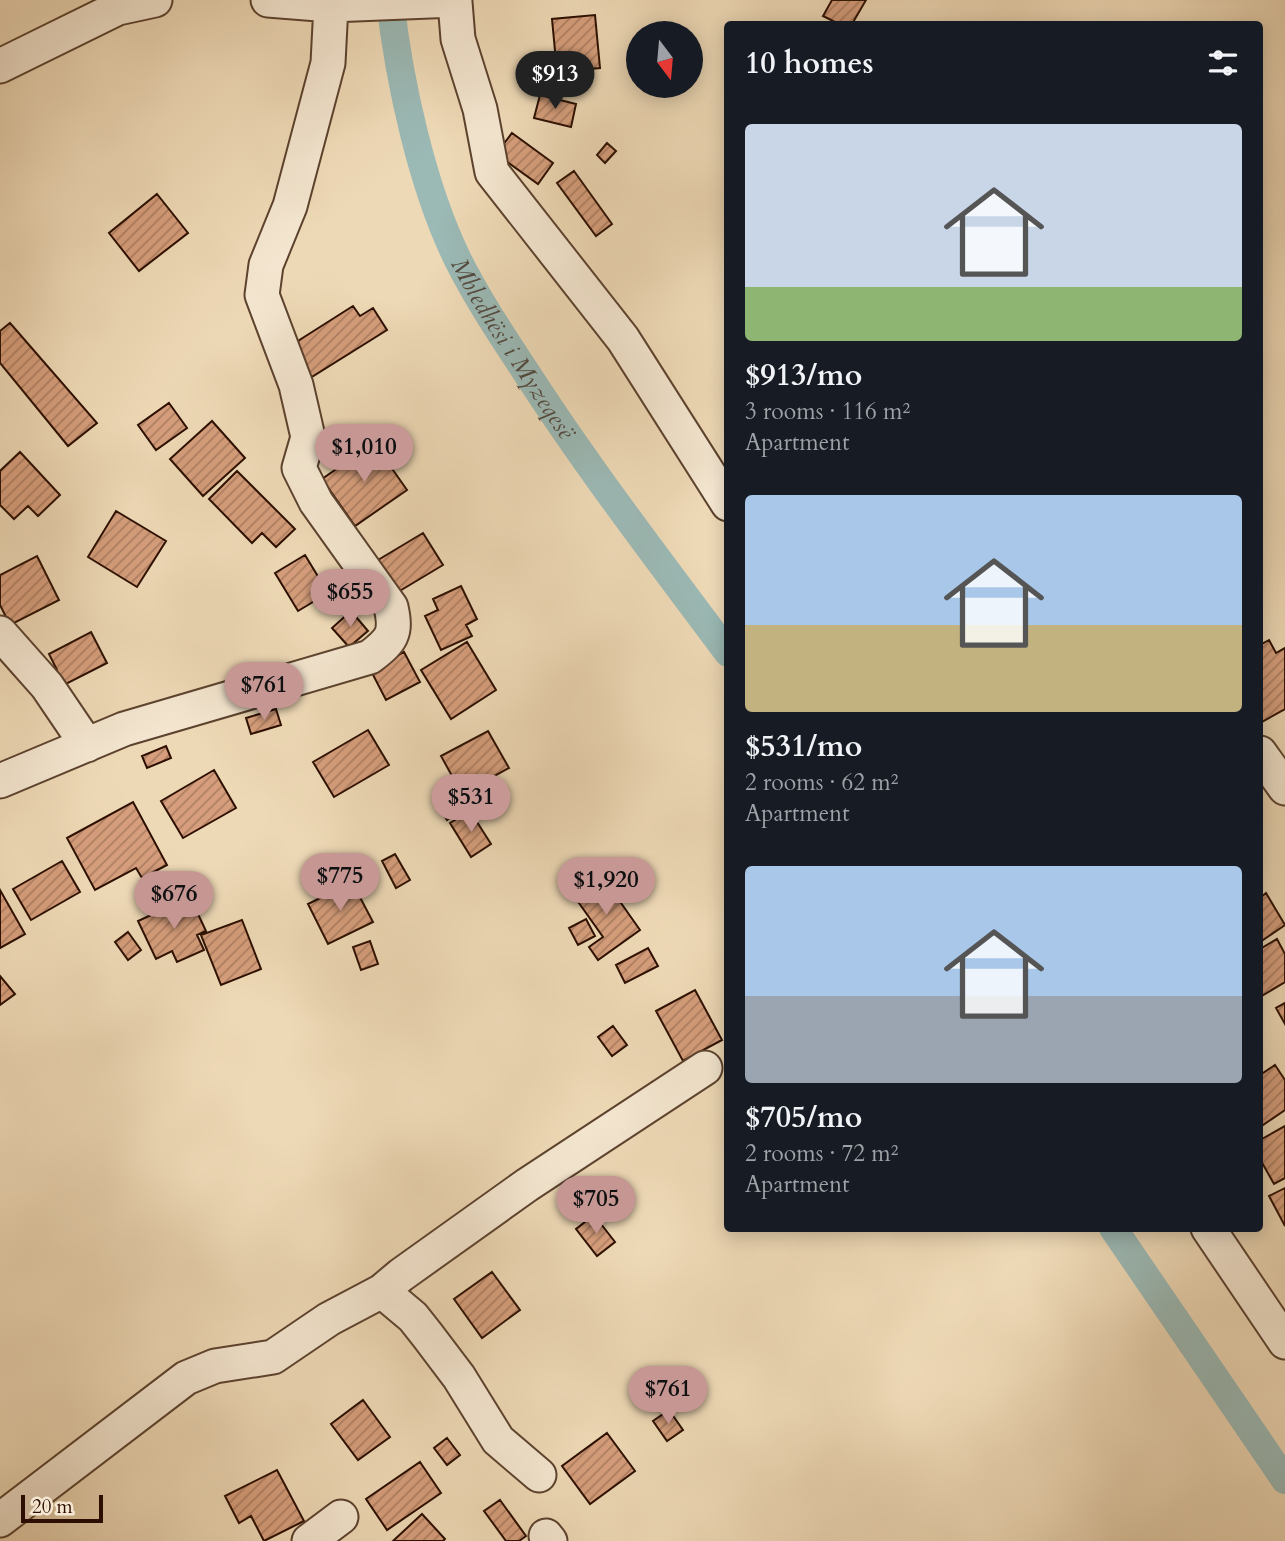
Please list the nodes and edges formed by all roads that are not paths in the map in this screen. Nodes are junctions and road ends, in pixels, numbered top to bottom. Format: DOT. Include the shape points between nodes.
graph roads {
  1 [pos="155,0"];
  2 [pos="268,0"];
  3 [pos="450,1"];
  4 [pos="340,4"];
  5 [pos="0,66"];
  6 [pos="724,498"];
  7 [pos="0,633"];
  8 [pos="87,745"];
  9 [pos="1263,758"];
  10 [pos="0,782"];
  11 [pos="1285,788"];
  12 [pos="705,1069"];
  13 [pos="1211,1232"];
  14 [pos="382,1291"];
  15 [pos="1285,1342"];
  16 [pos="539,1475"];
  17 [pos="341,1517"];
  18 [pos="0,1520"];
  19 [pos="309,1541"];
  1 -- 5 [label="street" via="118,8"];
  2 -- 4 [label="street"];
  3 -- 4 [label="street"];
  3 -- 6 [label="street" via="492,172 623,339"];
  4 -- 8 [label="street" via="290,206 266,265 262,295 296,385 308,437 299,468 316,502 391,607 395,626 387,643 370,657 124,729"];
  7 -- 8 [label="street" via="47,686"];
  8 -- 10 [label="street"];
  9 -- 11 [label="street"];
  12 -- 14 [label="street" via="527,1185"];
  13 -- 15 [label="street"];
  14 -- 16 [label="street" via="428,1336 498,1440"];
  14 -- 18 [label="street" via="329,1319 273,1357 215,1366 186,1378"];
  17 -- 19 [label="street"];
}
